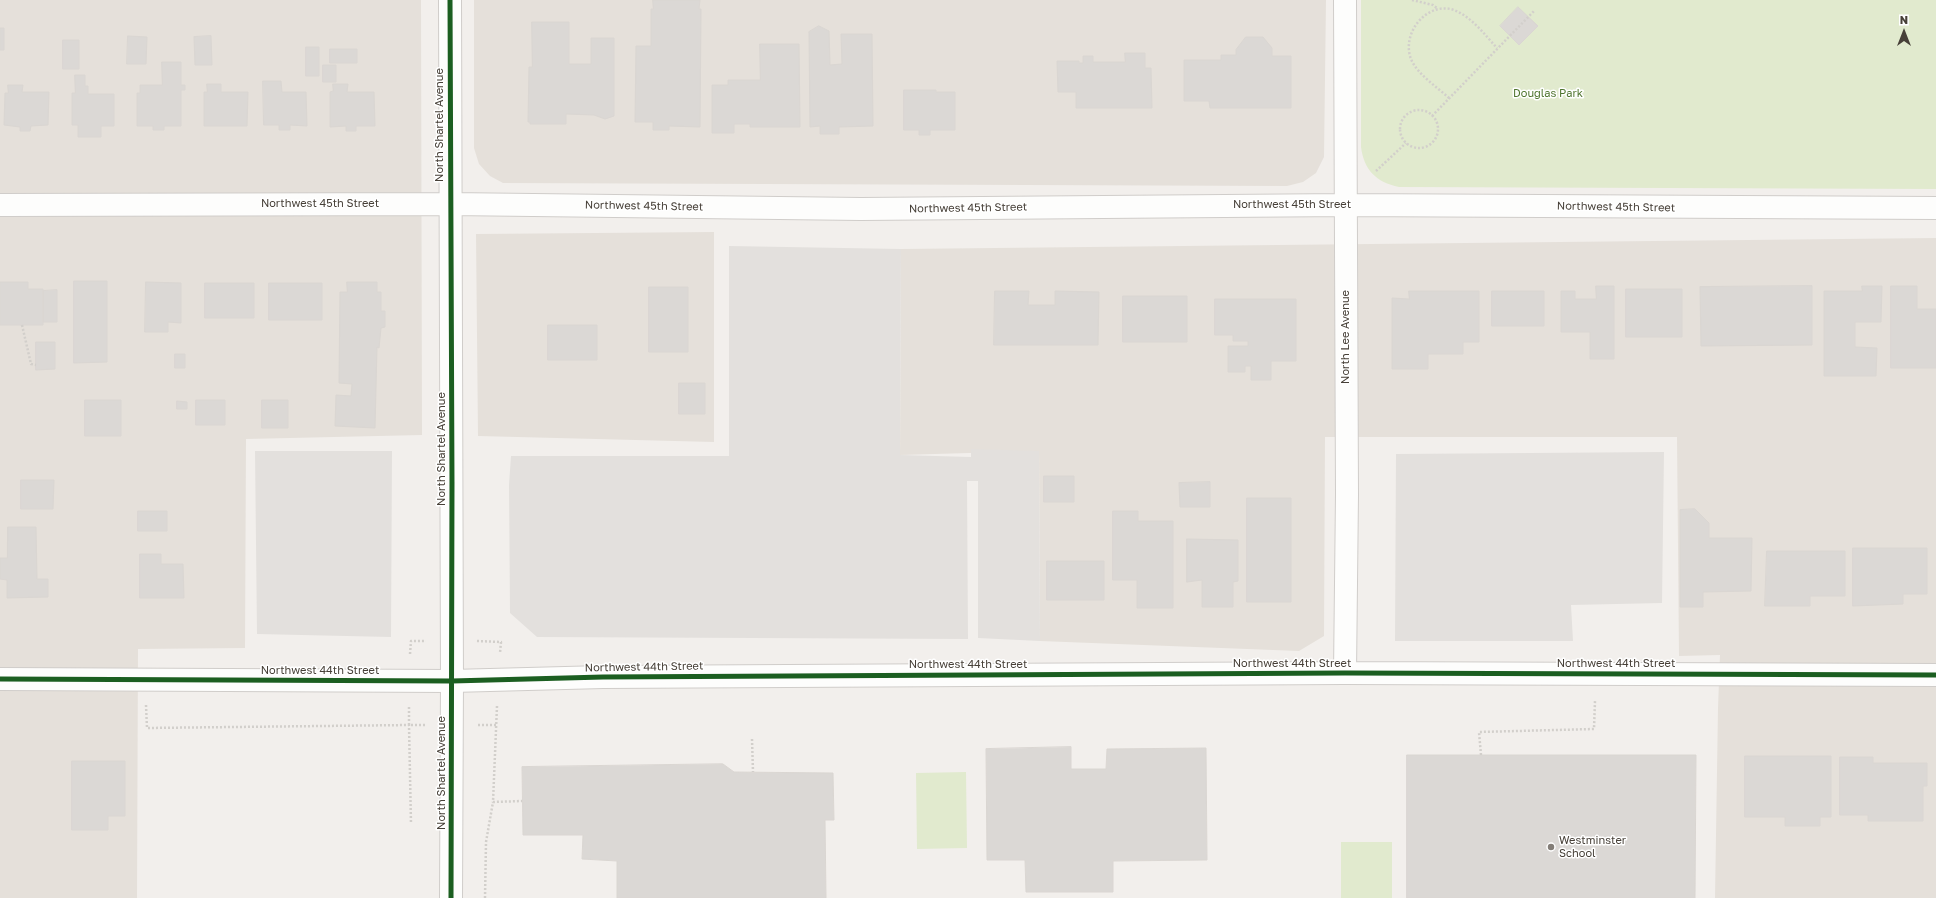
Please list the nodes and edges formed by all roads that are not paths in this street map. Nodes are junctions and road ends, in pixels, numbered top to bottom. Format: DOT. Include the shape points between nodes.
graph roads {
  1 [pos="450,0"];
  2 [pos="1345,0"];
  3 [pos="450,204"];
  4 [pos="1345,204"];
  5 [pos="0,205"];
  6 [pos="1936,208"];
  7 [pos="1345,673"];
  8 [pos="1936,675"];
  9 [pos="0,679"];
  10 [pos="452,682"];
  11 [pos="451,898"];
  1 -- 3 [label="street, North Shartel Avenue"];
  2 -- 4 [label="street, North Lee Avenue"];
  3 -- 4 [label="street, Northwest 45th Street" via="861,209"];
  3 -- 5 [label="street, Northwest 45th Street"];
  3 -- 10 [label="street, North Shartel Avenue"];
  4 -- 6 [label="street, Northwest 45th Street"];
  4 -- 7 [label="street, North Lee Avenue"];
  7 -- 8 [label="street, Northwest 44th Street"];
  7 -- 10 [label="street, Northwest 44th Street" via="603,677"];
  9 -- 10 [label="street, Northwest 44th Street"];
  10 -- 11 [label="street, North Shartel Avenue"];
}
